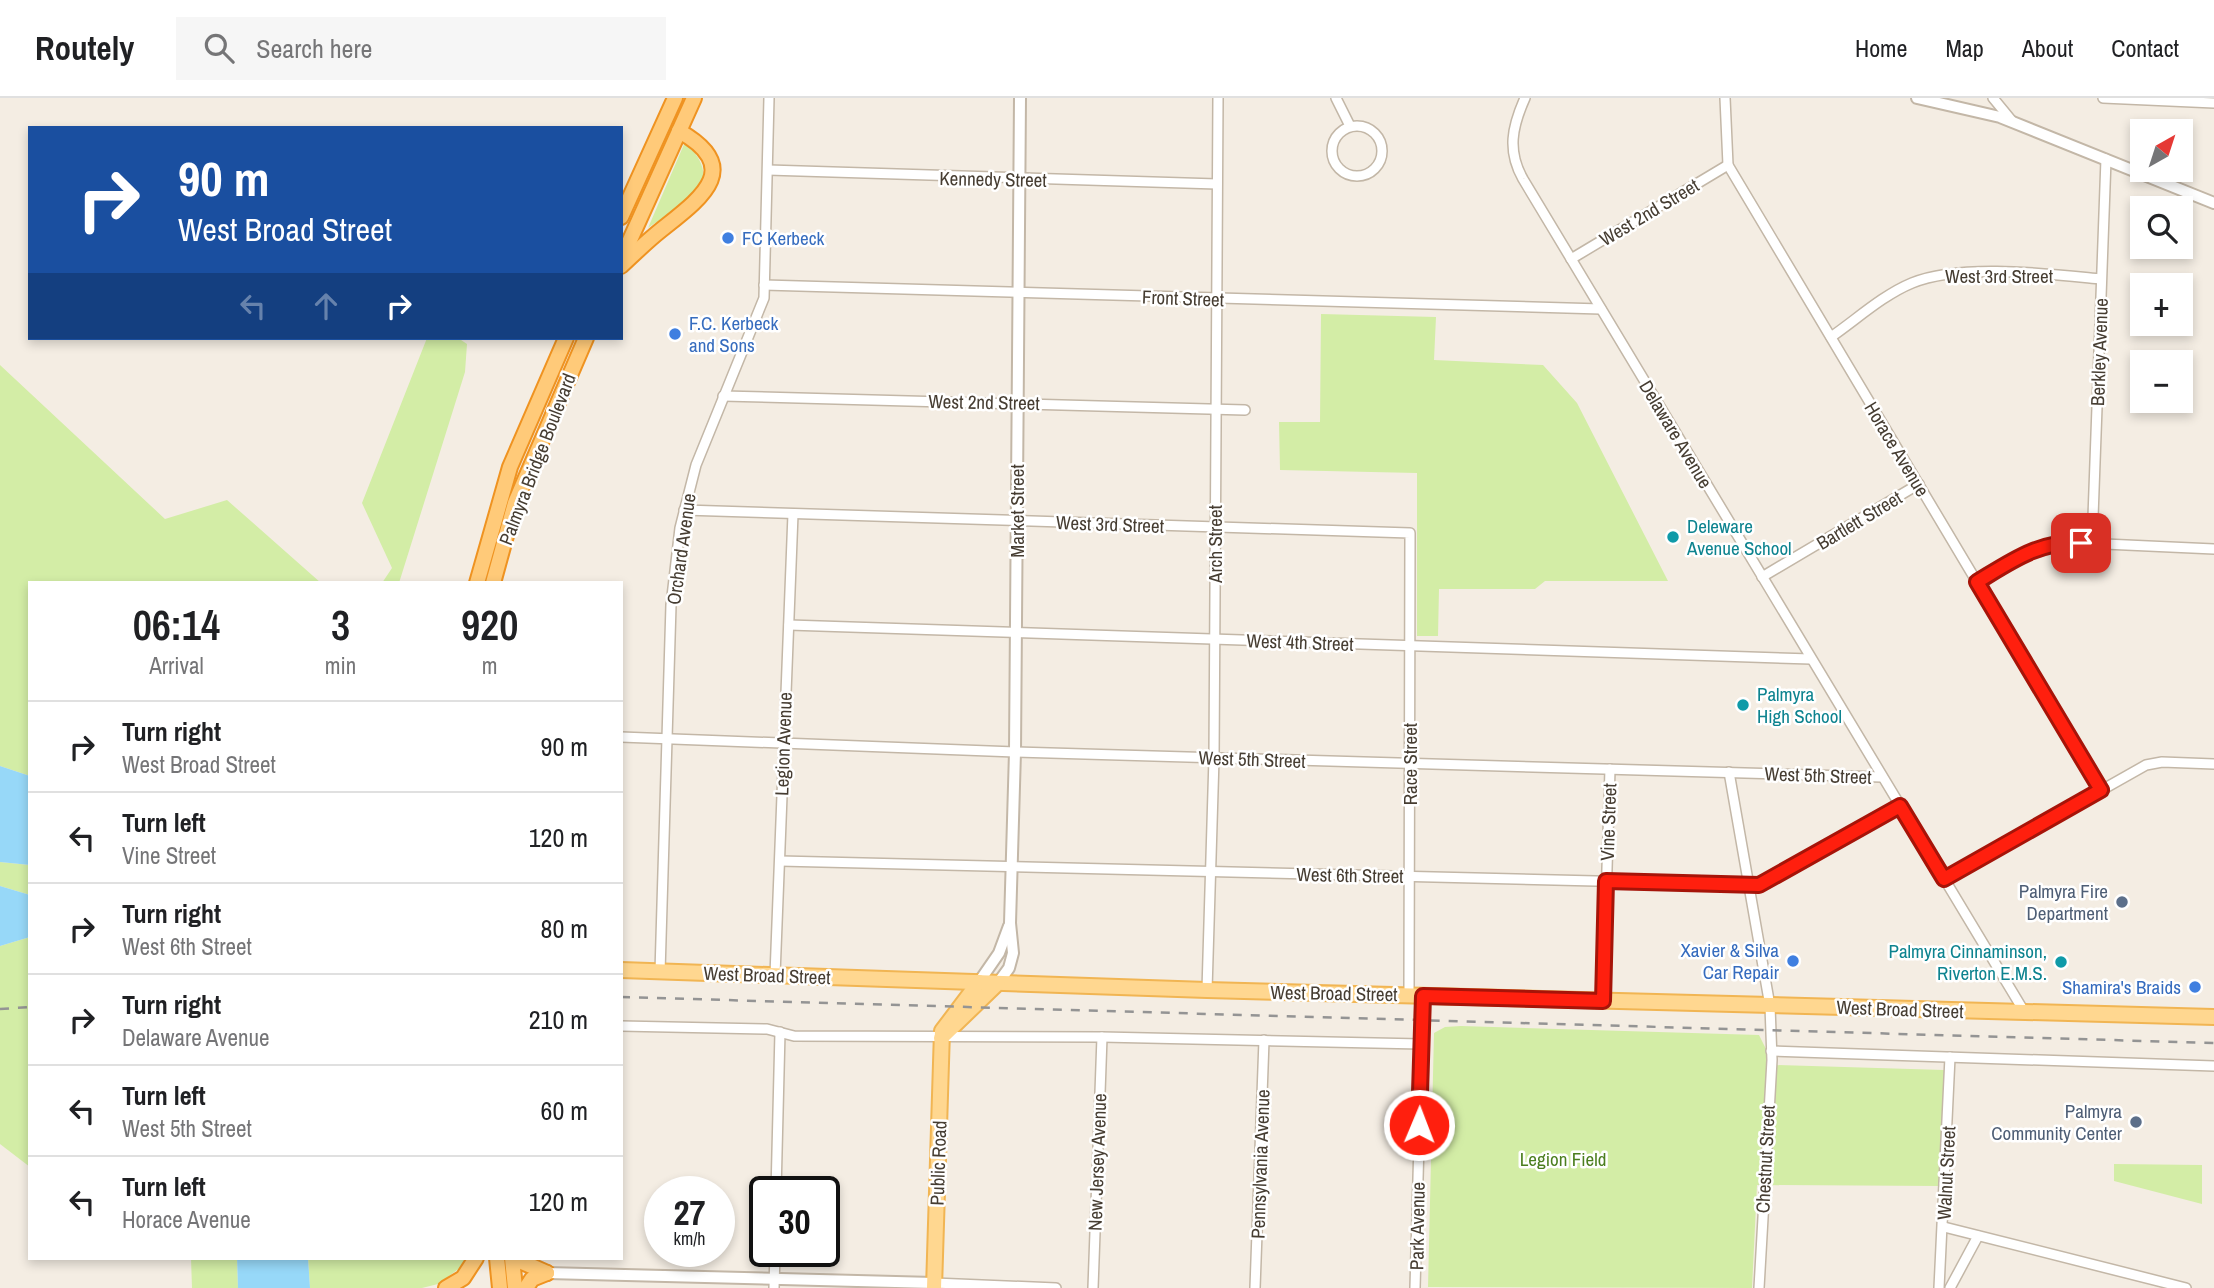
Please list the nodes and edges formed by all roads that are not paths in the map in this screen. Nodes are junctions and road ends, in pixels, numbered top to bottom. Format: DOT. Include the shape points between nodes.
graph roads {
  1 [pos="675,98"];
  2 [pos="694,98"];
  3 [pos="769,98"];
  4 [pos="1020,98"];
  5 [pos="1218,98"];
  6 [pos="1336,98"];
  7 [pos="1525,98"];
  8 [pos="1725,98"];
  9 [pos="1917,98"];
  10 [pos="1993,98"];
  11 [pos="2103,98"];
  12 [pos="1944,100"];
  13 [pos="2214,103"];
  14 [pos="2012,121"];
  15 [pos="1350,126"];
  16 [pos="679,131"];
  17 [pos="2106,159"];
  18 [pos="1728,165"];
  19 [pos="768,170"];
  20 [pos="1020,180"];
  21 [pos="1217,184"];
  22 [pos="2214,203"];
  23 [pos="623,212"];
  24 [pos="623,256"];
  25 [pos="1571,259"];
  26 [pos="623,264"];
  27 [pos="2101,279"];
  28 [pos="764,285"];
  29 [pos="1019,293"];
  30 [pos="1217,298"];
  31 [pos="1601,309"];
  32 [pos="1831,337"];
  33 [pos="565,340"];
  34 [pos="585,340"];
  35 [pos="723,396"];
  36 [pos="1018,402"];
  37 [pos="1216,409"];
  38 [pos="1245,410"];
  39 [pos="1919,484"];
  40 [pos="684,510"];
  41 [pos="793,514"];
  42 [pos="1017,521"];
  43 [pos="1215,527"];
  44 [pos="1410,533"];
  45 [pos="2092,545"];
  46 [pos="2214,549"];
  47 [pos="1762,577"];
  48 [pos="479,581"];
  49 [pos="494,581"];
  50 [pos="1977,582"];
  51 [pos="789,625"];
  52 [pos="1016,632"];
  53 [pos="1214,639"];
  54 [pos="1410,645"];
  55 [pos="1811,659"];
  56 [pos="623,737"];
  57 [pos="668,741"];
  58 [pos="782,741"];
  59 [pos="1015,752"];
  60 [pos="1214,758"];
  61 [pos="1410,763"];
  62 [pos="2214,764"];
  63 [pos="1610,769"];
  64 [pos="1729,772"];
  65 [pos="1882,777"];
  66 [pos="2101,790"];
  67 [pos="1900,806"];
  68 [pos="780,861"];
  69 [pos="1011,866"];
  70 [pos="1209,872"];
  71 [pos="1410,876"];
  72 [pos="1944,879"];
  73 [pos="1606,881"];
  74 [pos="1748,884"];
  75 [pos="1010,923"];
  76 [pos="623,970"];
  77 [pos="660,972"];
  78 [pos="775,975"];
  79 [pos="979,982"];
  80 [pos="998,983"];
  81 [pos="1207,990"];
  82 [pos="1416,995"];
  83 [pos="1603,1001"];
  84 [pos="1770,1006"];
  85 [pos="2025,1013"];
  86 [pos="2214,1017"];
  87 [pos="623,1026"];
  88 [pos="780,1032"];
  89 [pos="1102,1037"];
  90 [pos="941,1038"];
  91 [pos="1264,1040"];
  92 [pos="1421,1044"];
  93 [pos="1770,1051"];
  94 [pos="1950,1057"];
  95 [pos="2214,1066"];
  96 [pos="776,1176"];
  97 [pos="1944,1227"];
  98 [pos="1978,1236"];
  99 [pos="475,1260"];
  100 [pos="497,1260"];
  101 [pos="512,1260"];
  102 [pos="517,1260"];
  103 [pos="547,1273"];
  104 [pos="774,1284"];
  105 [pos="934,1286"];
  106 [pos="446,1288"];
  107 [pos="500,1288"];
  108 [pos="515,1288"];
  109 [pos="526,1288"];
  110 [pos="1056,1288"];
  111 [pos="1093,1288"];
  112 [pos="1255,1288"];
  113 [pos="1415,1288"];
  114 [pos="1759,1288"];
  115 [pos="1939,1288"];
  116 [pos="1950,1288"];
  117 [pos="2186,1288"];
  1 -- 23 [label="highway"];
  2 -- 16 [label="highway"];
  3 -- 19 [label="street, Orchard Avenue"];
  4 -- 20 [label="street, Market Street"];
  5 -- 21 [label="street, Arch Street"];
  6 -- 15 [label="street"];
  7 -- 25 [label="street, Delaware Avenue" via="1513,132 1515,163"];
  8 -- 18 [label="street, Horace Avenue"];
  9 -- 12 [label="street"];
  10 -- 14 [label="street"];
  11 -- 13 [label="street"];
  12 -- 14 [label="street"];
  14 -- 17 [label="street"];
  15 -- 15 [label="street" via="1336,136 1332,158 1344,172 1363,175 1377,165 1381,146 1371,130"];
  16 -- 24 [label="highway"];
  16 -- 26 [label="highway" via="707,154 712,173 709,188"];
  17 -- 22 [label="street"];
  17 -- 27 [label="street, Berkley Avenue"];
  18 -- 25 [label="street, West 2nd Street"];
  18 -- 32 [label="street, Horace Avenue"];
  19 -- 20 [label="street, Kennedy Street"];
  19 -- 28 [label="street, Orchard Avenue"];
  20 -- 21 [label="street, Kennedy Street"];
  20 -- 29 [label="street, Market Street"];
  21 -- 30 [label="street, Arch Street"];
  25 -- 31 [label="street, Delaware Avenue"];
  27 -- 32 [label="street, West 3rd Street" via="1997,273 1935,276 1903,288"];
  27 -- 45 [label="street, Berkley Avenue"];
  28 -- 29 [label="street, Front Street"];
  28 -- 35 [label="street, Orchard Avenue" via="760,310"];
  29 -- 30 [label="street, Front Street"];
  29 -- 36 [label="street, Market Street"];
  30 -- 31 [label="street, Front Street"];
  30 -- 37 [label="street, Arch Street"];
  31 -- 47 [label="street, Delaware Avenue"];
  32 -- 39 [label="street, Horace Avenue"];
  33 -- 48 [label="highway, Palmyra Bridge Boulevard" via="510,467"];
  34 -- 49 [label="highway, Palmyra Bridge Boulevard" via="515,503"];
  35 -- 36 [label="street, West 2nd Street"];
  35 -- 40 [label="street, Orchard Avenue"];
  36 -- 37 [label="street, West 2nd Street"];
  36 -- 42 [label="street, Market Street"];
  37 -- 38 [label="street, West 2nd Street"];
  37 -- 43 [label="street, Arch Street"];
  39 -- 47 [label="street, Bartlett Street"];
  39 -- 50 [label="street, Horace Avenue"];
  40 -- 41 [label="street, West 3rd Street"];
  40 -- 57 [label="street, Orchard Avenue" via="671,605"];
  41 -- 42 [label="street, West 3rd Street"];
  41 -- 51 [label="street, Legion Avenue"];
  42 -- 43 [label="street, West 3rd Street"];
  42 -- 52 [label="street, Market Street"];
  43 -- 44 [label="street, West 3rd Street"];
  43 -- 53 [label="street, Arch Street"];
  44 -- 54 [label="street, Race Street"];
  45 -- 46 [label="street"];
  45 -- 50 [label="street" via="2061,542 2036,549"];
  47 -- 55 [label="street, Delaware Avenue"];
  50 -- 66 [label="street, Horace Avenue"];
  51 -- 52 [label="street, West 4th Street"];
  51 -- 58 [label="street, Legion Avenue"];
  52 -- 53 [label="street, West 4th Street"];
  52 -- 59 [label="street, Market Street"];
  53 -- 54 [label="street, West 4th Street"];
  53 -- 60 [label="street, Arch Street"];
  54 -- 55 [label="street, West 4th Street"];
  54 -- 61 [label="street, Race Street"];
  55 -- 65 [label="street, Delaware Avenue"];
  56 -- 57 [label="street, West 5th Street"];
  57 -- 58 [label="street, West 5th Street"];
  57 -- 77 [label="street, Orchard Avenue"];
  58 -- 59 [label="street, West 5th Street"];
  58 -- 68 [label="street, Legion Avenue"];
  59 -- 60 [label="street, West 5th Street"];
  59 -- 69 [label="street, Market Street"];
  60 -- 61 [label="street, West 5th Street"];
  60 -- 70 [label="street, Arch Street"];
  61 -- 63 [label="street, West 5th Street"];
  61 -- 71 [label="street, Race Street"];
  62 -- 66 [label="street" via="2151,764"];
  63 -- 64 [label="street, West 5th Street"];
  63 -- 73 [label="street, Vine Street"];
  64 -- 65 [label="street, West 5th Street"];
  64 -- 74 [label="street, Chestnut Street"];
  65 -- 67 [label="street, Delaware Avenue"];
  66 -- 72 [label="street"];
  67 -- 72 [label="street, Delaware Avenue"];
  67 -- 74 [label="street, West 6th Street" via="1759,885"];
  68 -- 69 [label="street, West 6th Street"];
  68 -- 78 [label="street, Legion Avenue"];
  69 -- 70 [label="street, West 6th Street"];
  69 -- 75 [label="street, Market Street"];
  70 -- 71 [label="street, West 6th Street"];
  70 -- 81 [label="street, Arch Street"];
  71 -- 73 [label="street, West 6th Street"];
  71 -- 82 [label="street, Race Street"];
  72 -- 85 [label="street, Delaware Avenue"];
  73 -- 74 [label="street, West 6th Street"];
  73 -- 83 [label="street, Vine Street"];
  74 -- 84 [label="street, Chestnut Street"];
  75 -- 79 [label="street, Market Street" via="999,953"];
  75 -- 80 [label="street, Market Street" via="1013,953"];
  76 -- 77 [label="main road, West Broad Street"];
  77 -- 78 [label="main road, West Broad Street"];
  78 -- 79 [label="main road, West Broad Street"];
  79 -- 80 [label="main road, West Broad Street"];
  79 -- 90 [label="main road, Public Road" via="946,1022"];
  80 -- 81 [label="main road, West Broad Street"];
  80 -- 90 [label="main road"];
  81 -- 82 [label="main road, West Broad Street"];
  82 -- 83 [label="main road, West Broad Street"];
  82 -- 92 [label="street, Park Avenue"];
  83 -- 84 [label="main road, West Broad Street"];
  84 -- 85 [label="main road, West Broad Street"];
  84 -- 93 [label="street, Chestnut Street"];
  85 -- 86 [label="main road, West Broad Street"];
  87 -- 88 [label="street"];
  88 -- 90 [label="street"];
  88 -- 96 [label="street"];
  89 -- 90 [label="street"];
  89 -- 91 [label="street"];
  89 -- 111 [label="street, New Jersey Avenue"];
  90 -- 105 [label="main road, Public Road"];
  91 -- 92 [label="street"];
  91 -- 112 [label="street, Pennsylvania Avenue"];
  92 -- 113 [label="street, Park Avenue"];
  93 -- 94 [label="street"];
  93 -- 114 [label="street, Chestnut Street"];
  94 -- 95 [label="street"];
  94 -- 97 [label="street, Walnut Street"];
  97 -- 98 [label="street"];
  97 -- 115 [label="street, Walnut Street"];
  98 -- 116 [label="street"];
  98 -- 117 [label="street"];
  99 -- 106 [label="highway" via="463,1278"];
  100 -- 107 [label="highway"];
  101 -- 108 [label="highway"];
  102 -- 103 [label="highway"];
  103 -- 104 [label="street"];
  103 -- 109 [label="highway" via="532,1279"];
  104 -- 105 [label="street"];
  105 -- 110 [label="street"];
}
